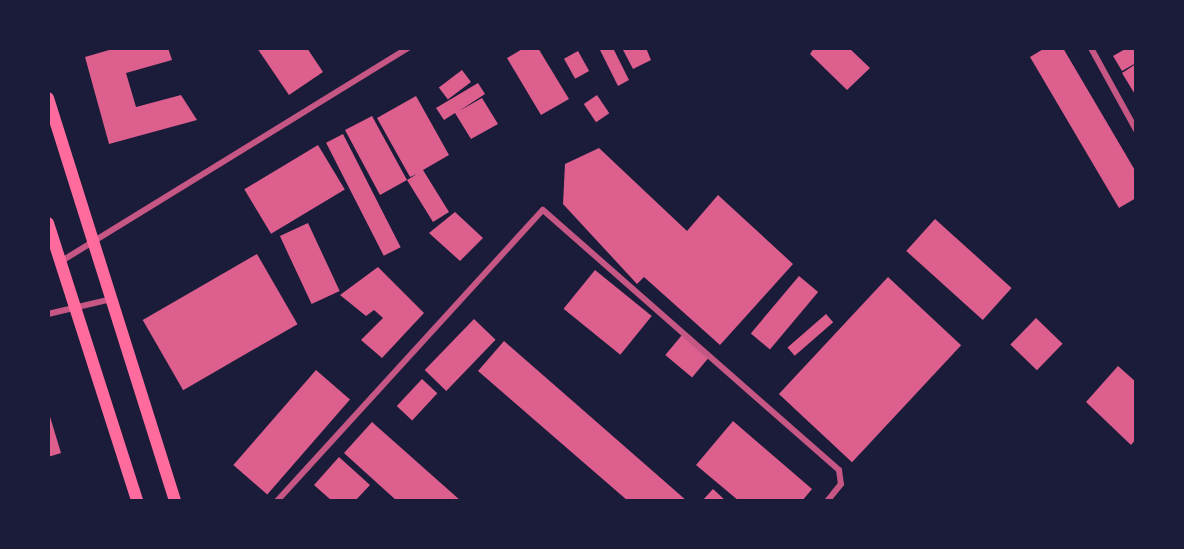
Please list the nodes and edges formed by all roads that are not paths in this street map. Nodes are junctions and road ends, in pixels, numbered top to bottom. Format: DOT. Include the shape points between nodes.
graph roads {
  1 [pos="408,48"];
  2 [pos="1091,48"];
  3 [pos="48,98"];
  4 [pos="1136,130"];
  5 [pos="48,223"];
  6 [pos="94,244"];
  7 [pos="60,262"];
  8 [pos="112,299"];
  9 [pos="75,309"];
  10 [pos="48,314"];
  11 [pos="137,501"];
  12 [pos="175,501"];
  13 [pos="277,501"];
  14 [pos="827,501"];
  1 -- 6 [label="street"];
  2 -- 4 [label="street"];
  3 -- 6 [label="main road"];
  5 -- 7 [label="main road"];
  6 -- 7 [label="street"];
  6 -- 8 [label="main road"];
  7 -- 9 [label="main road"];
  8 -- 9 [label="street"];
  8 -- 12 [label="main road"];
  9 -- 10 [label="street"];
  9 -- 11 [label="main road"];
  13 -- 14 [label="street" via="543,210 839,470 841,484"];
}
